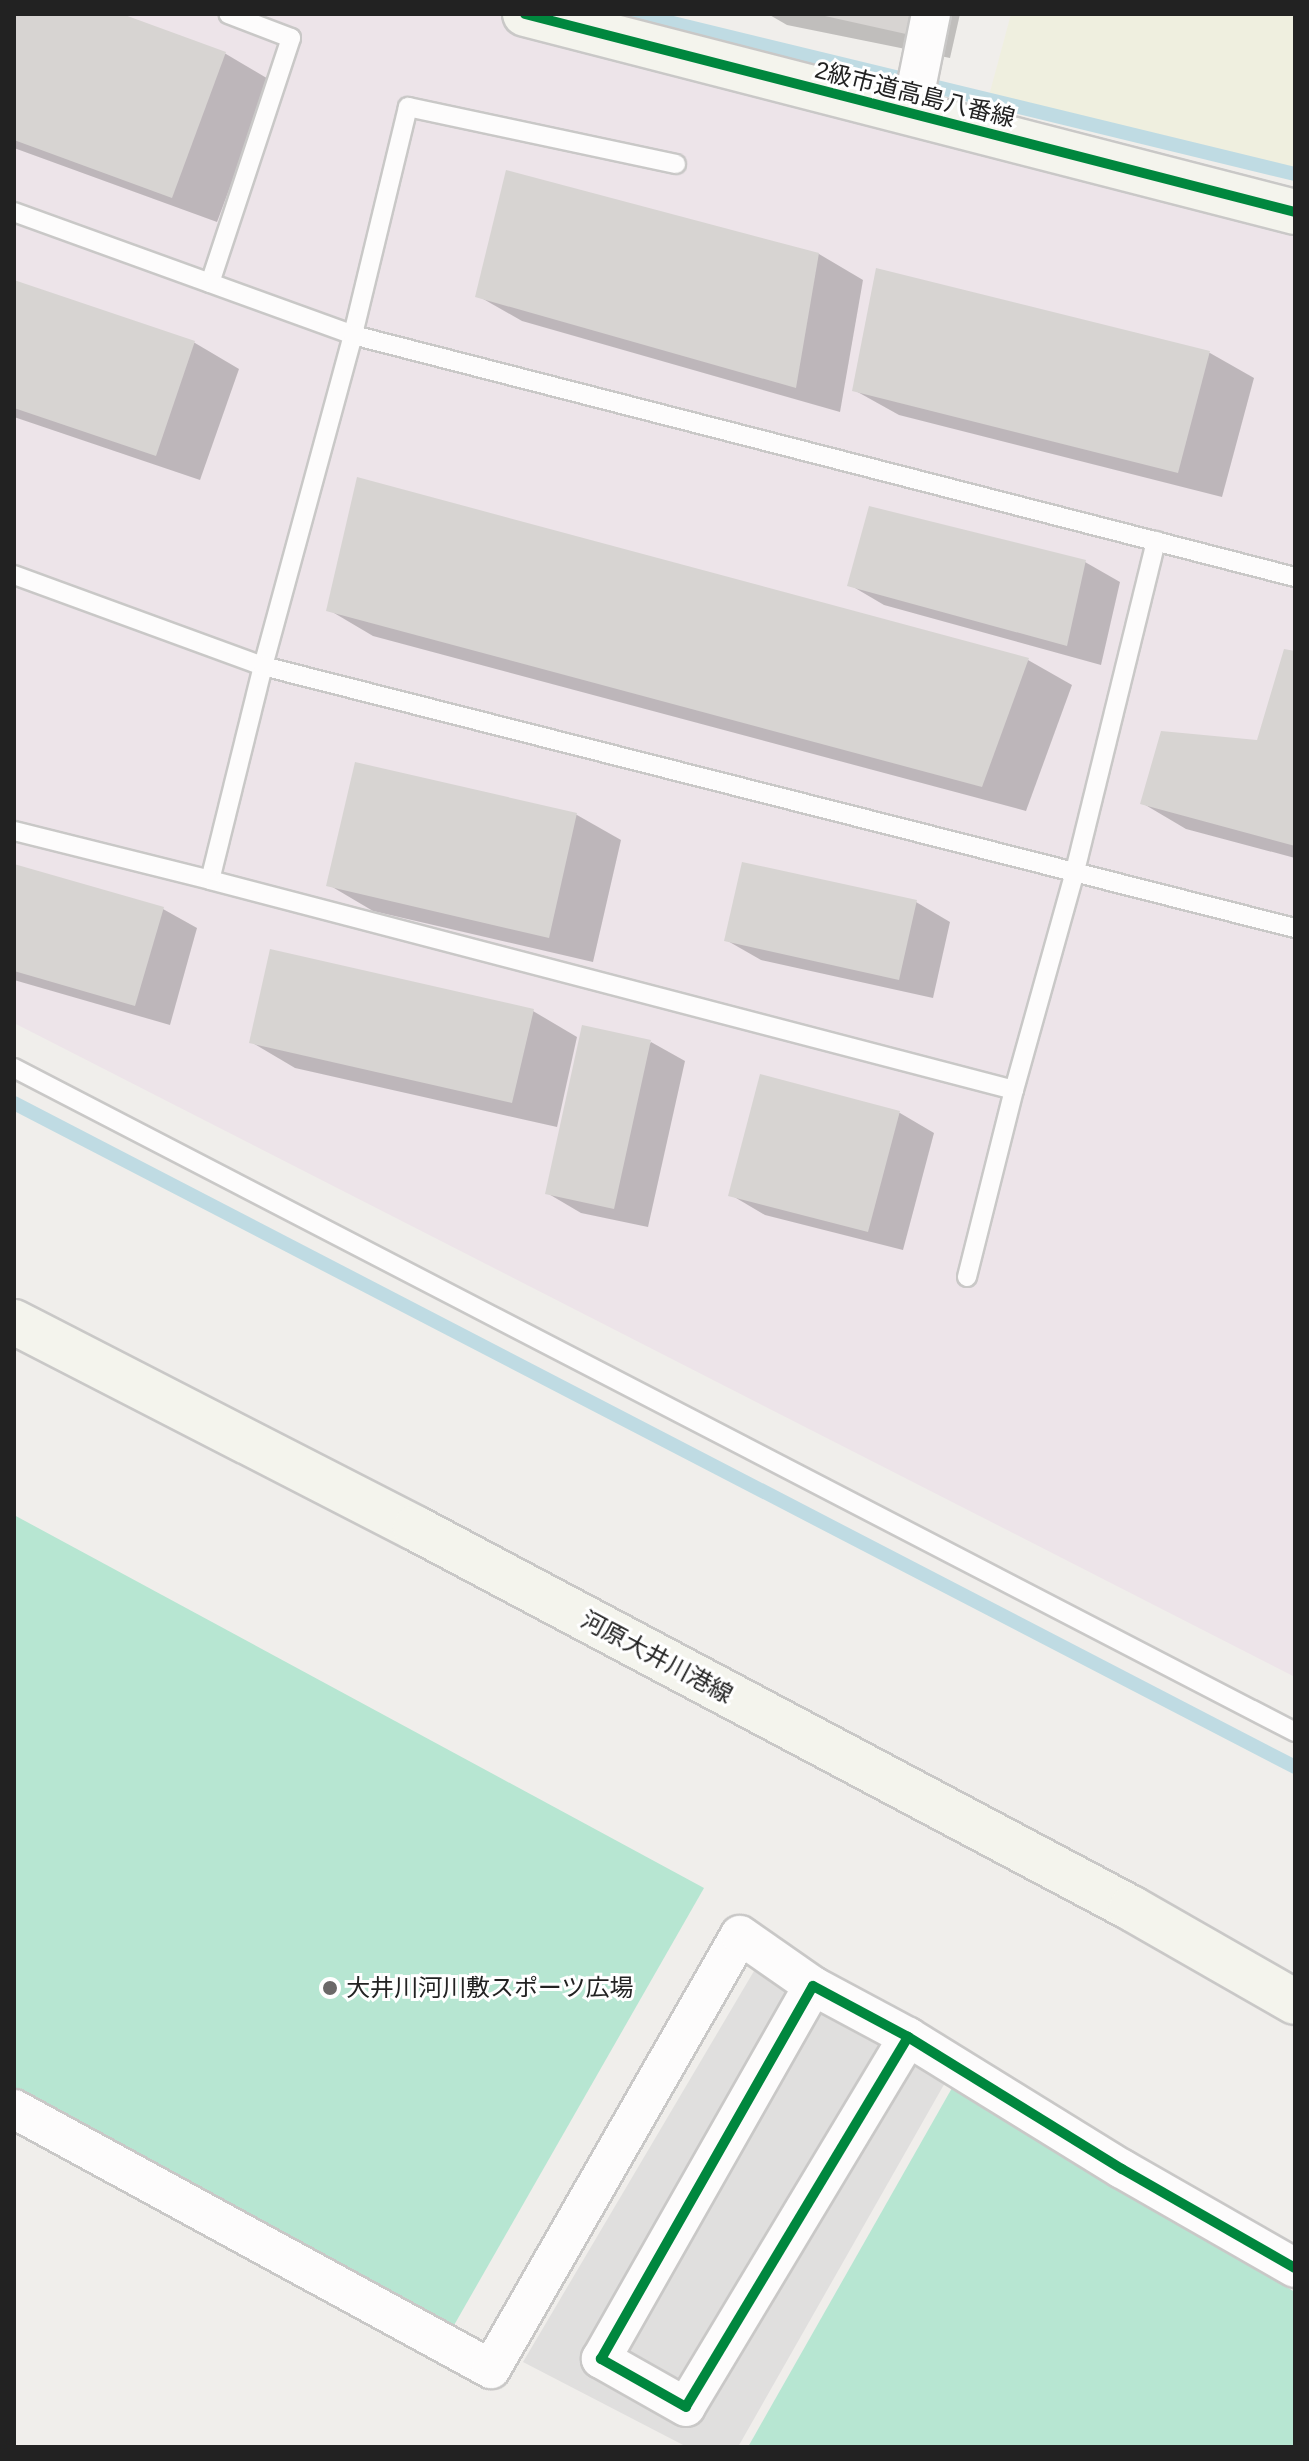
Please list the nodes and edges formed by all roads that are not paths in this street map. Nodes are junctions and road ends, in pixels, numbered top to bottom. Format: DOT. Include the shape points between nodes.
graph roads {
  1 [pos="228,14"];
  2 [pos="525,14"];
  3 [pos="931,14"];
  4 [pos="911,113"];
  5 [pos="676,164"];
  6 [pos="14,212"];
  7 [pos="1295,212"];
  8 [pos="210,283"];
  9 [pos="353,335"];
  10 [pos="1156,541"];
  11 [pos="14,575"];
  12 [pos="1295,577"];
  13 [pos="263,666"];
  14 [pos="14,831"];
  15 [pos="1075,871"];
  16 [pos="210,880"];
  17 [pos="1295,928"];
  18 [pos="14,1068"];
  19 [pos="1014,1090"];
  20 [pos="967,1277"];
  21 [pos="14,1322"];
  22 [pos="1295,1732"];
  23 [pos="813,1986"];
  24 [pos="1295,2002"];
  25 [pos="908,2037"];
  26 [pos="14,2109"];
  27 [pos="1295,2268"];
  1 -- 8 [label="lane" via="291,38"];
  2 -- 4 [label="main road, 2級市道高島八番線"];
  3 -- 4 [label="street"];
  4 -- 7 [label="main road, 2級市道高島八番線"];
  5 -- 9 [label="lane" via="408,107"];
  6 -- 8 [label="lane"];
  8 -- 9 [label="lane"];
  9 -- 10 [label="lane"];
  9 -- 13 [label="lane"];
  10 -- 12 [label="lane"];
  10 -- 15 [label="lane"];
  11 -- 13 [label="lane"];
  13 -- 15 [label="lane"];
  13 -- 16 [label="lane"];
  14 -- 16 [label="lane"];
  15 -- 17 [label="lane"];
  15 -- 19 [label="lane"];
  16 -- 19 [label="lane"];
  18 -- 22 [label="lane"];
  19 -- 20 [label="lane"];
  21 -- 24 [label="main road, 河原大井川港線" via="1131,1908"];
  23 -- 25 [label="street"];
  23 -- 25 [label="street" via="601,2359 686,2407"];
  23 -- 26 [label="street" via="740,1935 491,2369"];
  25 -- 27 [label="street"];
}
